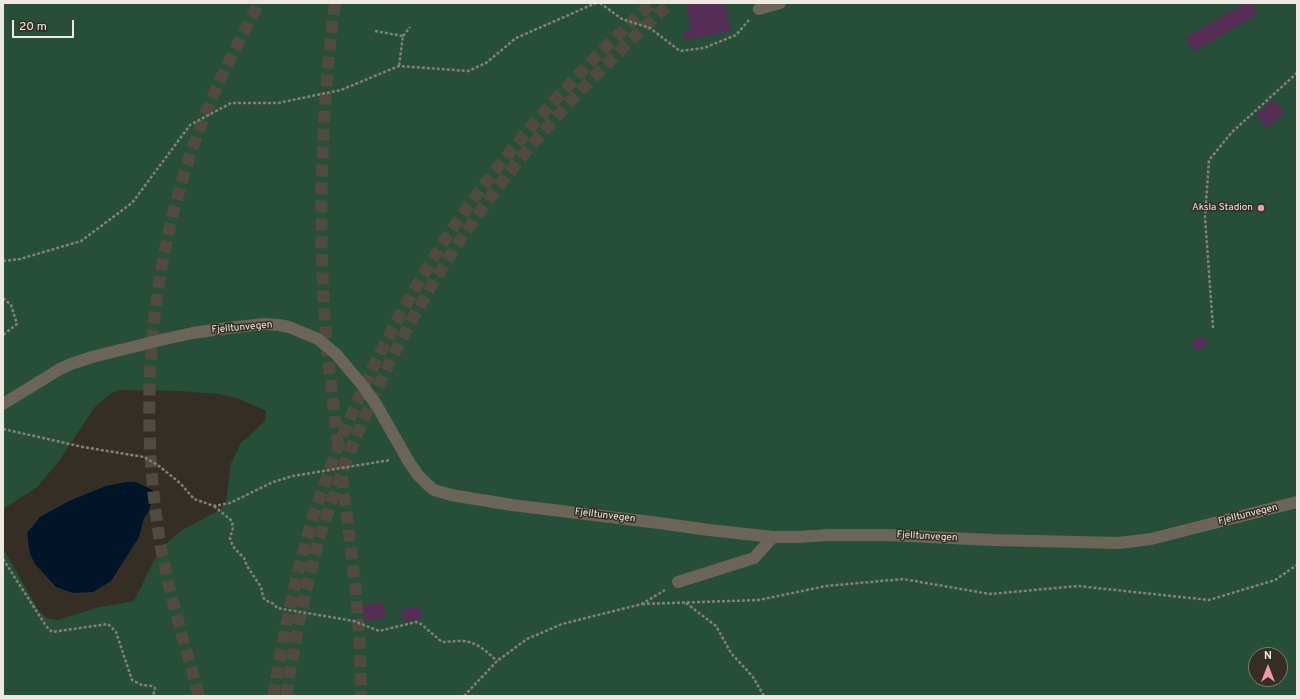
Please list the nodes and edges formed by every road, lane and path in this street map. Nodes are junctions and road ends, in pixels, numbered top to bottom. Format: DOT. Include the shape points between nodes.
graph roads {
  1 [pos="596,3"];
  2 [pos="600,3"];
  3 [pos="780,3"];
  4 [pos="759,9"];
  5 [pos="410,27"];
  6 [pos="375,31"];
  7 [pos="403,36"];
  8 [pos="400,66"];
  9 [pos="1297,73"];
  10 [pos="3,261"];
  11 [pos="3,298"];
  12 [pos="1213,328"];
  13 [pos="3,335"];
  14 [pos="3,404"];
  15 [pos="3,429"];
  16 [pos="406,457"];
  17 [pos="1297,502"];
  18 [pos="214,506"];
  19 [pos="773,537"];
  20 [pos="3,559"];
  21 [pos="1297,565"];
  22 [pos="678,582"];
  23 [pos="685,602"];
  24 [pos="642,604"];
  25 [pos="497,660"];
  26 [pos="154,696"];
  27 [pos="464,696"];
  28 [pos="764,696"];
  1 -- 8 [label="path" via="516,38 486,63 468,71"];
  2 -- 4 [label="path" via="622,19 650,28 680,51 704,48 736,35"];
  3 -- 4 [label="street"];
  5 -- 7 [label="path"];
  6 -- 7 [label="path"];
  7 -- 8 [label="path"];
  8 -- 10 [label="path" via="341,90 278,103 230,103 190,125 132,203 81,240 20,259"];
  9 -- 12 [label="path" via="1232,132 1209,160 1205,218"];
  11 -- 13 [label="path" via="11,305 17,324"];
  14 -- 16 [label="street, Fjelltunvegen" via="60,369 85,360 193,333 264,324 279,325 318,339 336,354 364,386"];
  15 -- 18 [label="path" via="83,447 144,457 180,483 194,498"];
  16 -- 18 [label="path" via="293,476 273,482 230,503"];
  16 -- 19 [label="street, Fjelltunvegen" via="418,475 434,490 451,495 512,505"];
  17 -- 19 [label="street, Fjelltunvegen" via="1151,539 1119,543 886,535"];
  18 -- 25 [label="path" via="232,521 232,544 244,558 261,587 265,600 277,608 354,621 379,631 416,622 442,642 462,641 478,645"];
  19 -- 22 [label="street" via="754,558"];
  20 -- 26 [label="path" via="52,632 108,624 116,632 132,680 155,688"];
  21 -- 23 [label="path" via="1275,580 1208,600 1078,586 990,594 903,579 826,586 759,600"];
  22 -- 24 [label="path"];
  23 -- 24 [label="path"];
  23 -- 28 [label="path" via="716,626 731,653 753,677"];
  24 -- 25 [label="path" via="562,624 527,639"];
  25 -- 27 [label="path"];
}
